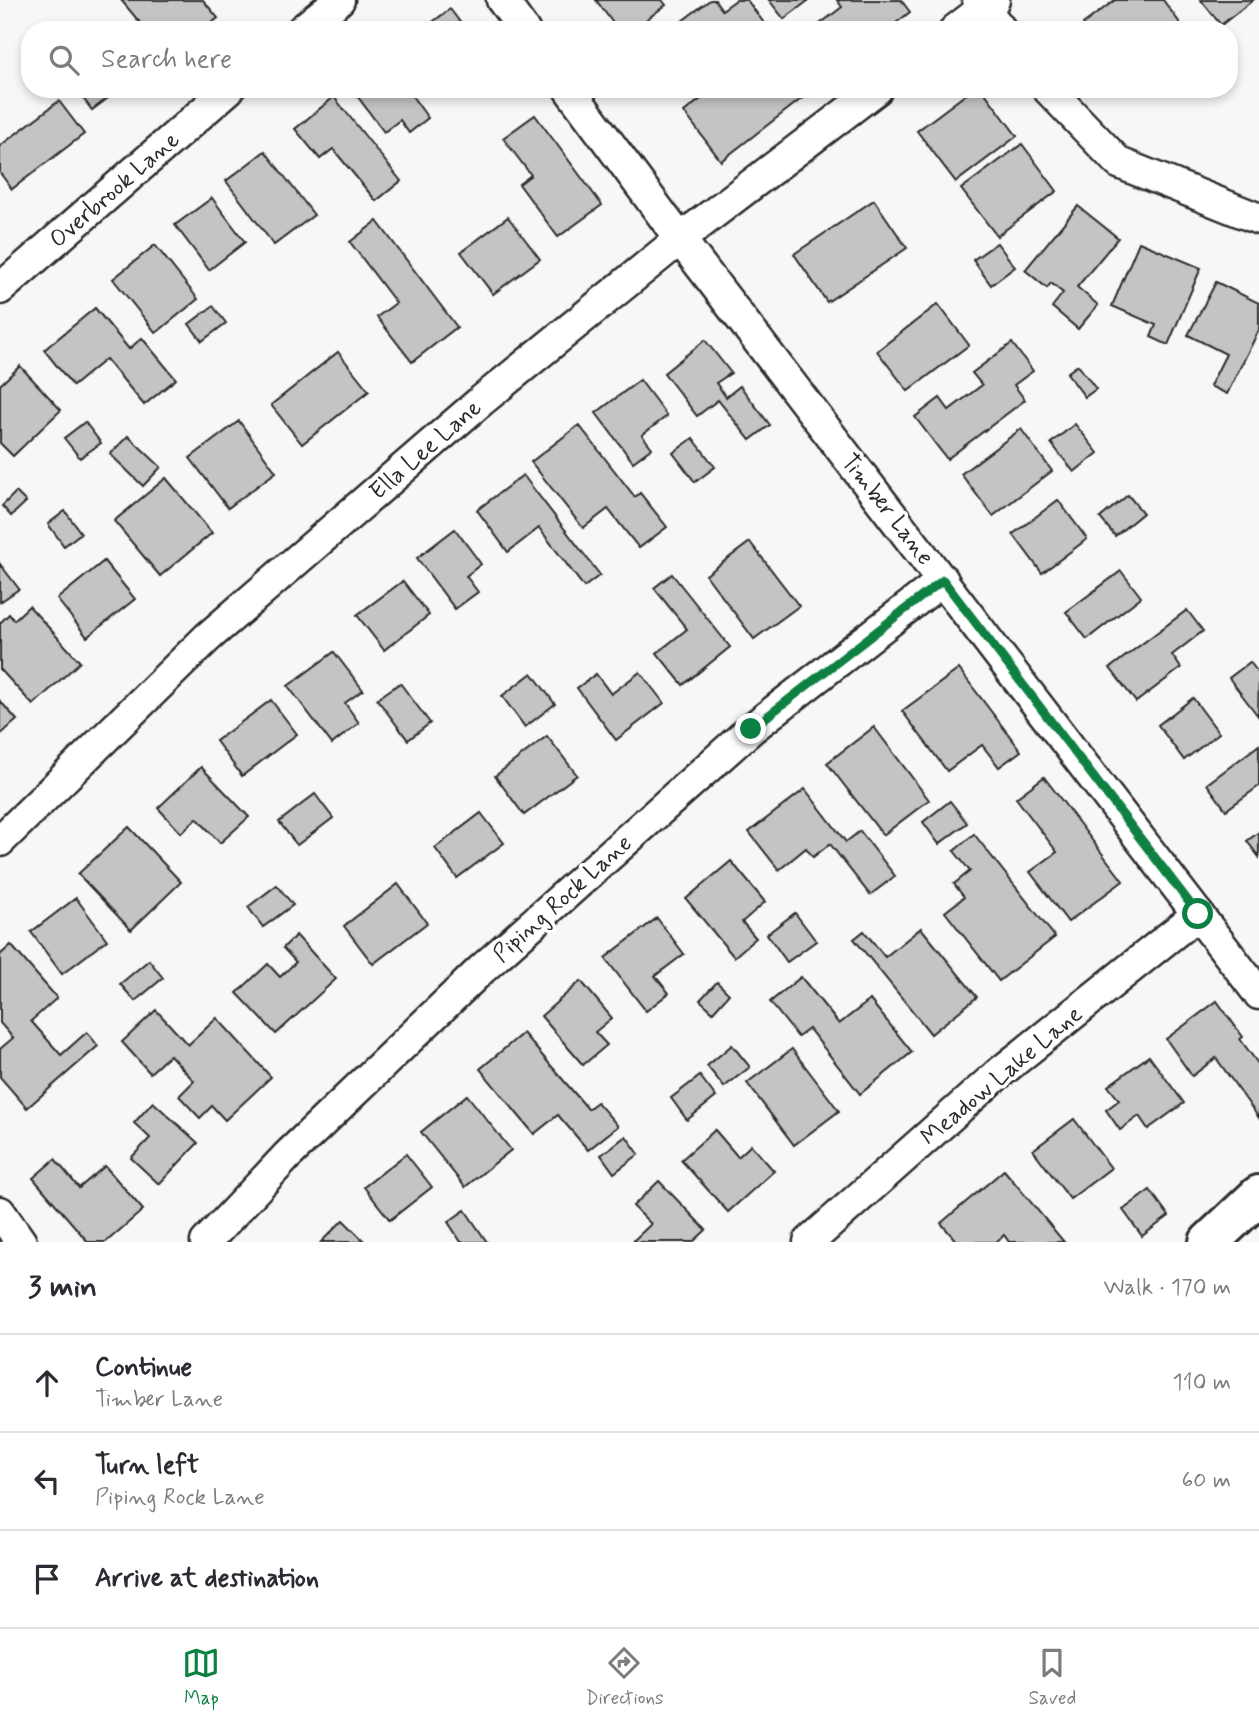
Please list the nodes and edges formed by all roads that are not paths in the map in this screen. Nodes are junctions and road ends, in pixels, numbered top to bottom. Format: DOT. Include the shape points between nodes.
graph roads {
  1 [pos="339,0"];
  2 [pos="502,0"];
  3 [pos="989,9"];
  4 [pos="313,21"];
  5 [pos="517,21"];
  6 [pos="970,21"];
  7 [pos="219,98"];
  8 [pos="576,98"];
  9 [pos="865,98"];
  10 [pos="1057,98"];
  11 [pos="1259,219"];
  12 [pos="680,239"];
  13 [pos="0,289"];
  14 [pos="943,580"];
  15 [pos="0,841"];
  16 [pos="1198,914"];
  17 [pos="1259,994"];
  18 [pos="1259,1195"];
  19 [pos="0,1212"];
  20 [pos="21,1242"];
  21 [pos="205,1242"];
  22 [pos="809,1242"];
  23 [pos="1209,1242"];
  1 -- 4 [label="street"];
  2 -- 5 [label="street"];
  3 -- 6 [label="street"];
  7 -- 13 [label="street, Overbrook Lane"];
  8 -- 12 [label="street, Timber Lane"];
  9 -- 12 [label="street, Ella Lee Lane"];
  10 -- 11 [label="street" via="1119,163"];
  12 -- 14 [label="street, Timber Lane"];
  12 -- 15 [label="street, Ella Lee Lane" via="481,401 208,637"];
  14 -- 16 [label="street, Timber Lane"];
  14 -- 21 [label="street, Piping Rock Lane" via="751,729 482,969"];
  16 -- 17 [label="street, Timber Lane"];
  16 -- 22 [label="street, Meadow Lake Lane" via="998,1074"];
  18 -- 23 [label="main road"];
  19 -- 20 [label="street"];
}
